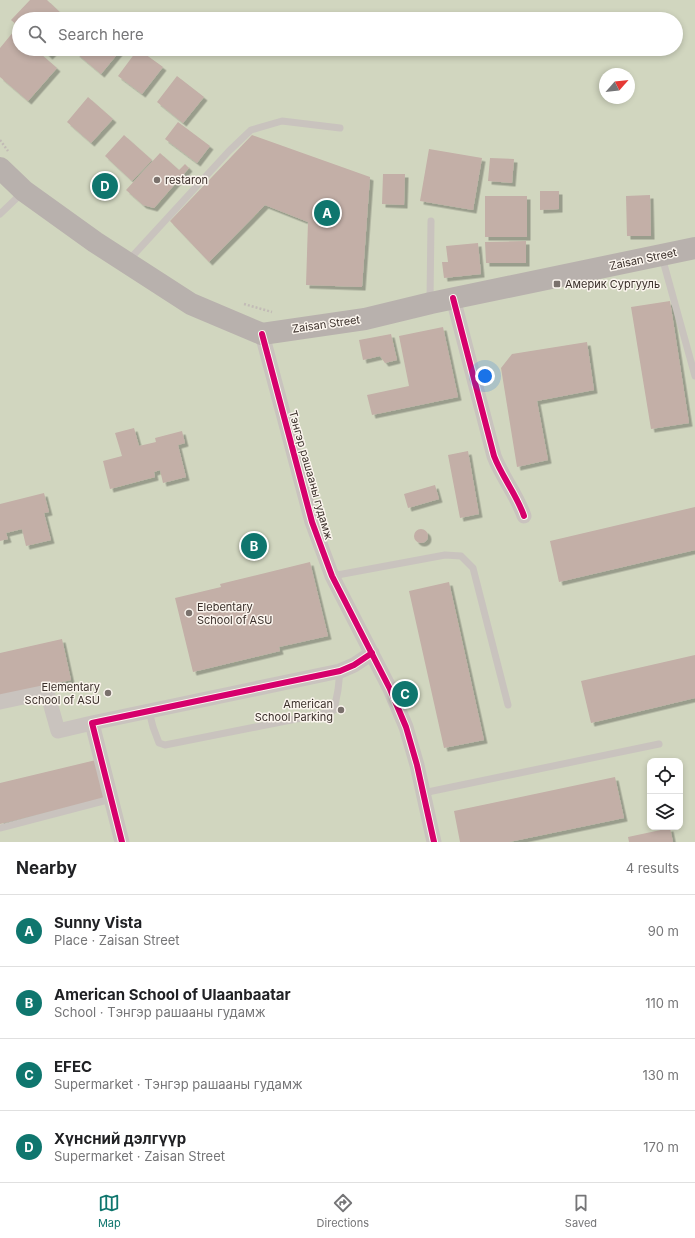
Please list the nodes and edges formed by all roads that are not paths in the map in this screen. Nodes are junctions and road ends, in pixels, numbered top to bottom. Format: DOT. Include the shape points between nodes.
graph roads {
  1 [pos="340,128"];
  2 [pos="5,160"];
  3 [pos="24,191"];
  4 [pos="0,214"];
  5 [pos="431,221"];
  6 [pos="695,248"];
  7 [pos="662,255"];
  8 [pos="127,262"];
  9 [pos="453,298"];
  10 [pos="430,303"];
  11 [pos="262,334"];
  12 [pos="695,376"];
  13 [pos="524,516"];
  14 [pos="332,576"];
  15 [pos="372,653"];
  16 [pos="340,671"];
  17 [pos="0,702"];
  18 [pos="508,705"];
  19 [pos="149,711"];
  20 [pos="92,723"];
  21 [pos="659,744"];
  22 [pos="423,793"];
  23 [pos="111,799"];
  24 [pos="0,828"];
  25 [pos="122,842"];
  26 [pos="434,842"];
  1 -- 8 [label="lane" via="282,121 251,130"];
  2 -- 3 [label="main road"];
  3 -- 4 [label="lane"];
  3 -- 8 [label="main road"];
  5 -- 10 [label="lane"];
  6 -- 7 [label="main road, Zaisan Street"];
  7 -- 9 [label="main road, Zaisan Street"];
  7 -- 12 [label="lane"];
  8 -- 11 [label="main road" via="191,304"];
  9 -- 10 [label="main road, Zaisan Street"];
  9 -- 13 [label="street" via="494,456"];
  10 -- 11 [label="main road, Zaisan Street" via="365,319"];
  11 -- 14 [label="street, Тэнгэр рашааны гудамж" via="312,522"];
  14 -- 15 [label="street, Тэнгэр рашааны гудамж"];
  14 -- 18 [label="lane" via="444,555 461,556 473,568"];
  15 -- 16 [label="street"];
  15 -- 22 [label="street, Тэнгэр рашааны гудамж" via="406,727"];
  16 -- 19 [label="street"];
  16 -- 19 [label="lane" via="334,710 331,712 165,745 159,743"];
  17 -- 20 [label="street" via="47,692 58,731"];
  19 -- 20 [label="street"];
  20 -- 23 [label="street"];
  21 -- 22 [label="lane"];
  22 -- 26 [label="street, Тэнгэр рашааны гудамж"];
  23 -- 24 [label="lane"];
  23 -- 25 [label="street"];
}
